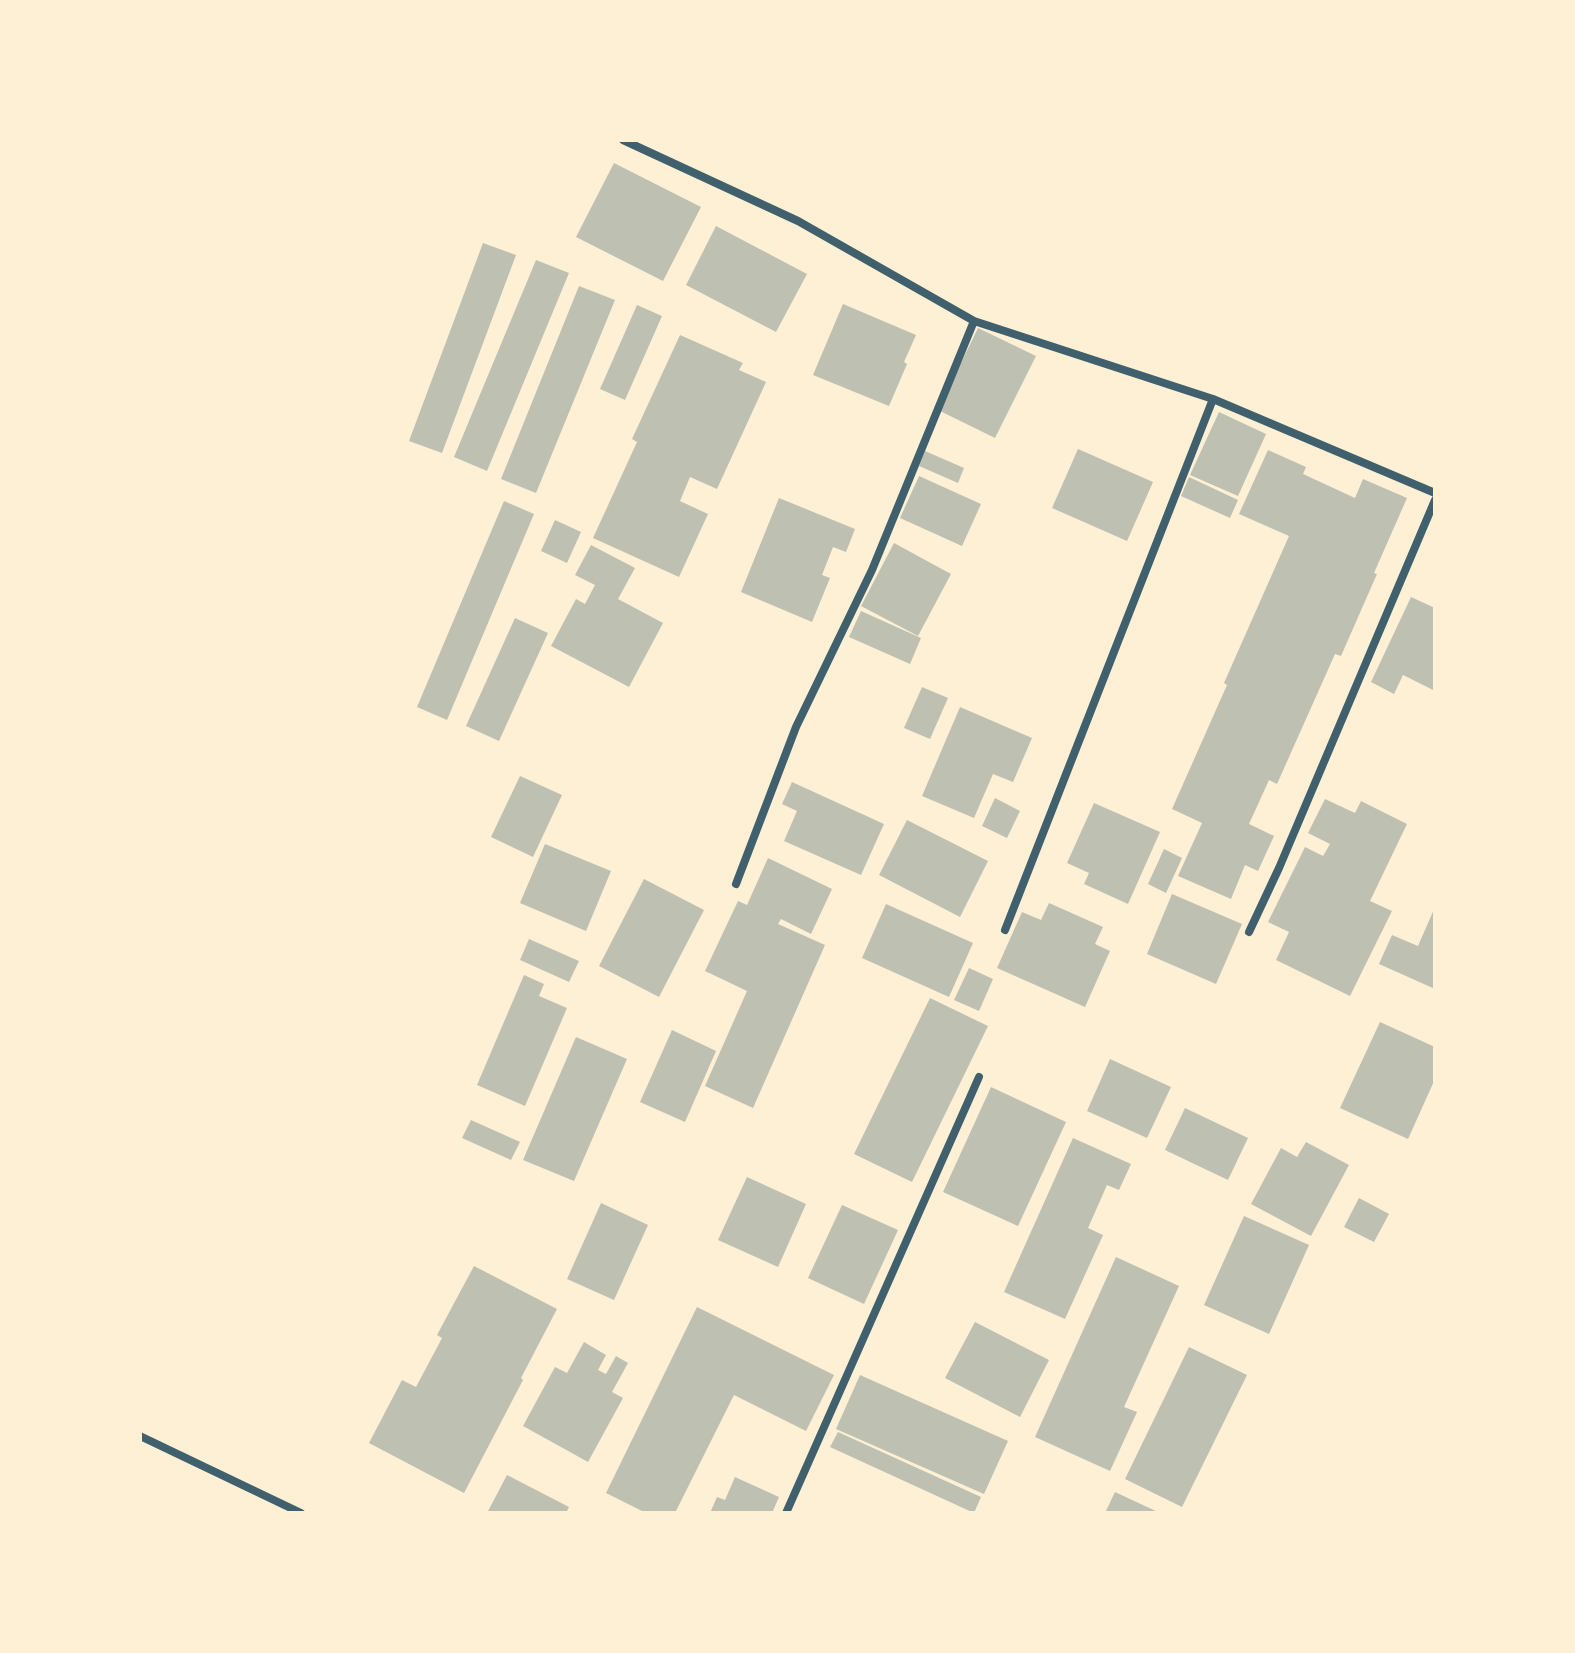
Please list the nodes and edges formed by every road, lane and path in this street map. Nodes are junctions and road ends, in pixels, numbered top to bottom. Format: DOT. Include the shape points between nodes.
graph roads {
  1 [pos="623,140"];
  2 [pos="974,321"];
  3 [pos="1213,399"];
  4 [pos="1435,493"];
  5 [pos="1435,500"];
  6 [pos="736,884"];
  7 [pos="1005,930"];
  8 [pos="1249,932"];
  9 [pos="979,1077"];
  10 [pos="140,1436"];
  11 [pos="301,1513"];
  12 [pos="786,1513"];
  1 -- 2 [label="street" via="798,221"];
  2 -- 3 [label="street"];
  2 -- 6 [label="street" via="872,570 796,727"];
  3 -- 4 [label="street"];
  3 -- 7 [label="street"];
  5 -- 8 [label="street"];
  9 -- 12 [label="street"];
  10 -- 11 [label="street"];
}
